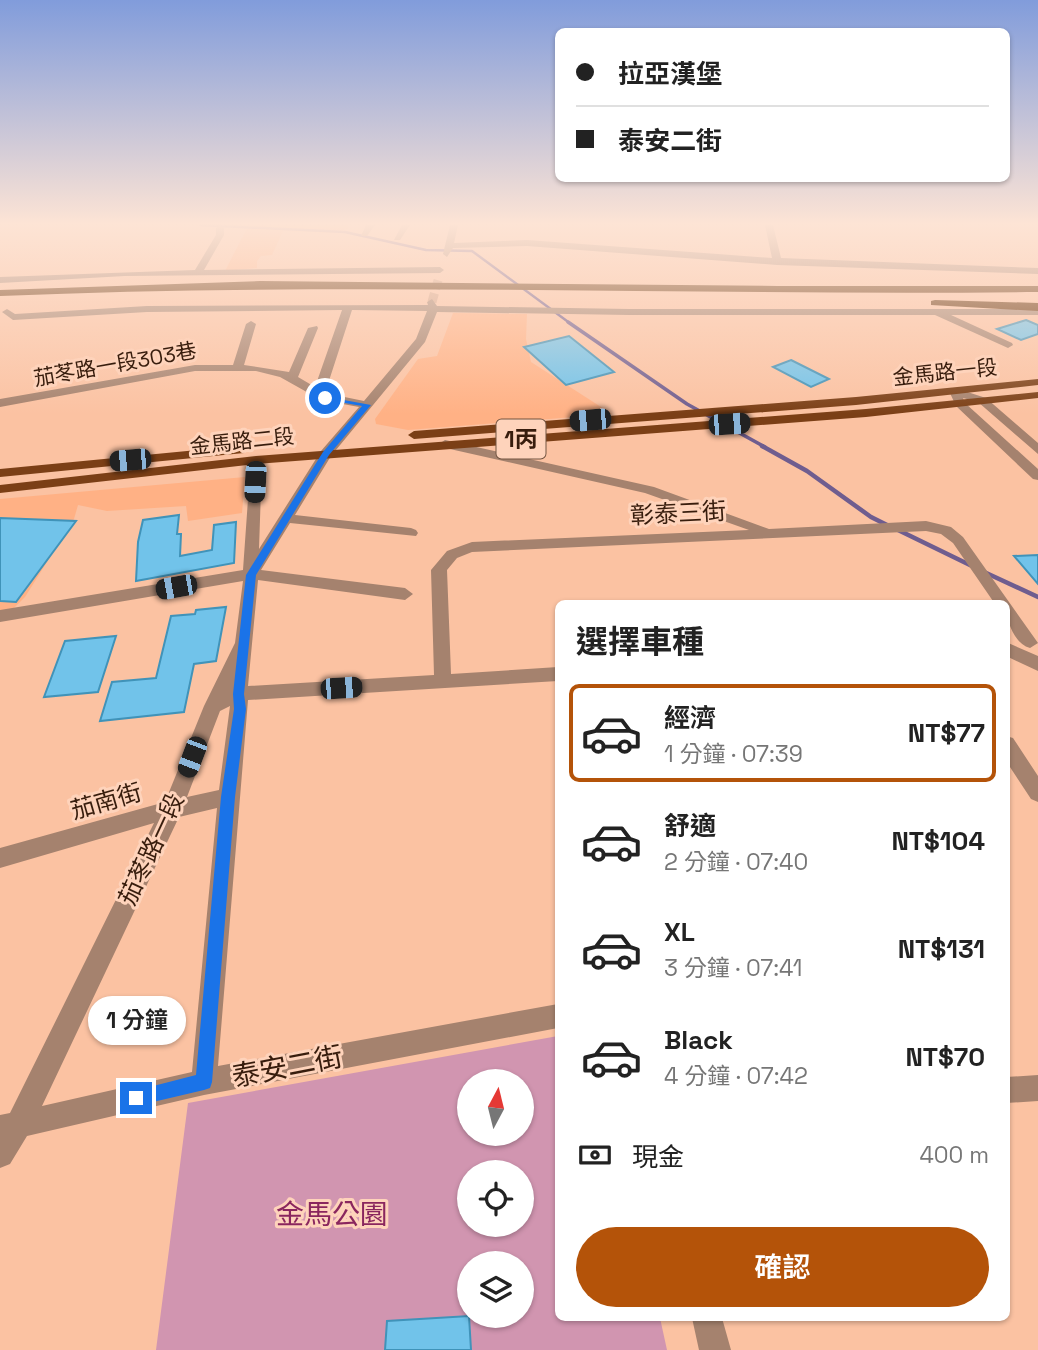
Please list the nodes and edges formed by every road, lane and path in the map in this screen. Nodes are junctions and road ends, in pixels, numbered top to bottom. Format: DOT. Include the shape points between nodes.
graph roads {
  1 [pos="126,288"];
  2 [pos="622,288"];
  3 [pos="840,288"];
  4 [pos="1038,289"];
  5 [pos="820,290"];
  6 [pos="0,293"];
  7 [pos="1038,299"];
  8 [pos="894,301"];
  9 [pos="433,305"];
  10 [pos="3,307"];
  11 [pos="348,307"];
  12 [pos="1038,309"];
  13 [pos="937,312"];
  14 [pos="251,324"];
  15 [pos="313,328"];
  16 [pos="1009,345"];
  17 [pos="237,367"];
  18 [pos="291,380"];
  19 [pos="1038,382"];
  20 [pos="318,395"];
  21 [pos="1038,395"];
  22 [pos="958,397"];
  23 [pos="982,400"];
  24 [pos="856,401"];
  25 [pos="0,403"];
  26 [pos="368,405"];
  27 [pos="866,414"];
  28 [pos="445,444"];
  29 [pos="330,447"];
  30 [pos="1038,450"];
  31 [pos="256,460"];
  32 [pos="0,473"];
  33 [pos="1038,476"];
  34 [pos="0,489"];
  35 [pos="286,518"];
  36 [pos="411,533"];
  37 [pos="773,533"];
  38 [pos="251,575"];
  39 [pos="405,594"];
  40 [pos="1001,600"];
  41 [pos="1010,612"];
  42 [pos="0,616"];
  43 [pos="246,632"];
  44 [pos="1034,641"];
  45 [pos="1010,644"];
  46 [pos="1010,647"];
  47 [pos="1038,664"];
  48 [pos="555,674"];
  49 [pos="443,681"];
  50 [pos="238,694"];
  51 [pos="213,705"];
  52 [pos="1010,750"];
  53 [pos="1038,793"];
  54 [pos="228,797"];
  55 [pos="172,809"];
  56 [pos="0,858"];
  57 [pos="555,1017"];
  58 [pos="204,1082"];
  59 [pos="1038,1088"];
  60 [pos="1010,1090"];
  61 [pos="9,1127"];
  62 [pos="0,1154"];
  63 [pos="708,1321"];
  64 [pos="715,1350"];
  1 -- 6 [label="highway"];
  2 -- 5 [label="highway"];
  3 -- 5 [label="highway"];
  4 -- 5 [label="highway"];
  7 -- 8 [label="highway"];
  8 -- 10 [label="highway" via="278,293"];
  8 -- 12 [label="highway"];
  9 -- 11 [label="street"];
  9 -- 13 [label="street" via="629,312"];
  9 -- 26 [label="street" via="421,340"];
  10 -- 11 [label="street" via="13,317 147,309"];
  11 -- 20 [label="street"];
  12 -- 13 [label="street"];
  13 -- 16 [label="street"];
  14 -- 17 [label="street"];
  15 -- 18 [label="street"];
  17 -- 18 [label="street, 茄苳路一段303巷" via="284,374"];
  17 -- 25 [label="street, 茄苳路一段303巷" via="195,368"];
  18 -- 20 [label="street, 茄苳路一段303巷"];
  19 -- 22 [label="main road, 金馬路一段 / 1丙"];
  20 -- 26 [label="street, 茄苳路一段303巷"];
  21 -- 23 [label="main road, 金馬路一段"];
  22 -- 23 [label="street"];
  22 -- 24 [label="main road, 金馬路一段 / 1丙"];
  22 -- 27 [label="main road, 金馬路一段 / 1丙"];
  22 -- 33 [label="street"];
  23 -- 30 [label="street"];
  24 -- 29 [label="main road, 金馬路二段 / 1丙"];
  26 -- 29 [label="street"];
  27 -- 28 [label="main road, 金馬路二段 / 1丙"];
  28 -- 29 [label="main road, 金馬路二段 / 1丙"];
  28 -- 37 [label="street" via="649,490"];
  29 -- 31 [label="main road, 金馬路二段 / 1丙"];
  29 -- 32 [label="main road, 金馬路二段 / 1丙"];
  29 -- 35 [label="street"];
  31 -- 34 [label="main road, 金馬路二段 / 1丙"];
  31 -- 38 [label="street"];
  35 -- 36 [label="street"];
  35 -- 38 [label="street"];
  37 -- 40 [label="street, 彰泰三街" via="926,526 946,530"];
  37 -- 49 [label="street, 彰泰三街" via="457,551 443,560 439,570"];
  38 -- 39 [label="street"];
  38 -- 42 [label="street"];
  38 -- 43 [label="street"];
  41 -- 44 [label="street, 彰泰三街"];
  43 -- 50 [label="street"];
  43 -- 51 [label="street, 茄苳路一段"];
  44 -- 45 [label="street"];
  46 -- 47 [label="street"];
  48 -- 49 [label="street"];
  49 -- 50 [label="street"];
  50 -- 51 [label="street"];
  50 -- 54 [label="street"];
  51 -- 55 [label="street, 茄苳路一段"];
  52 -- 53 [label="street"];
  54 -- 55 [label="street, 茄南街"];
  54 -- 58 [label="street"];
  55 -- 56 [label="street, 茄南街"];
  55 -- 61 [label="street, 茄苳路一段"];
  57 -- 58 [label="street, 泰安二街"];
  58 -- 61 [label="street, 泰安二街"];
  59 -- 60 [label="street"];
  61 -- 62 [label="street, 茄苳路一段"];
  63 -- 64 [label="street"];
}
